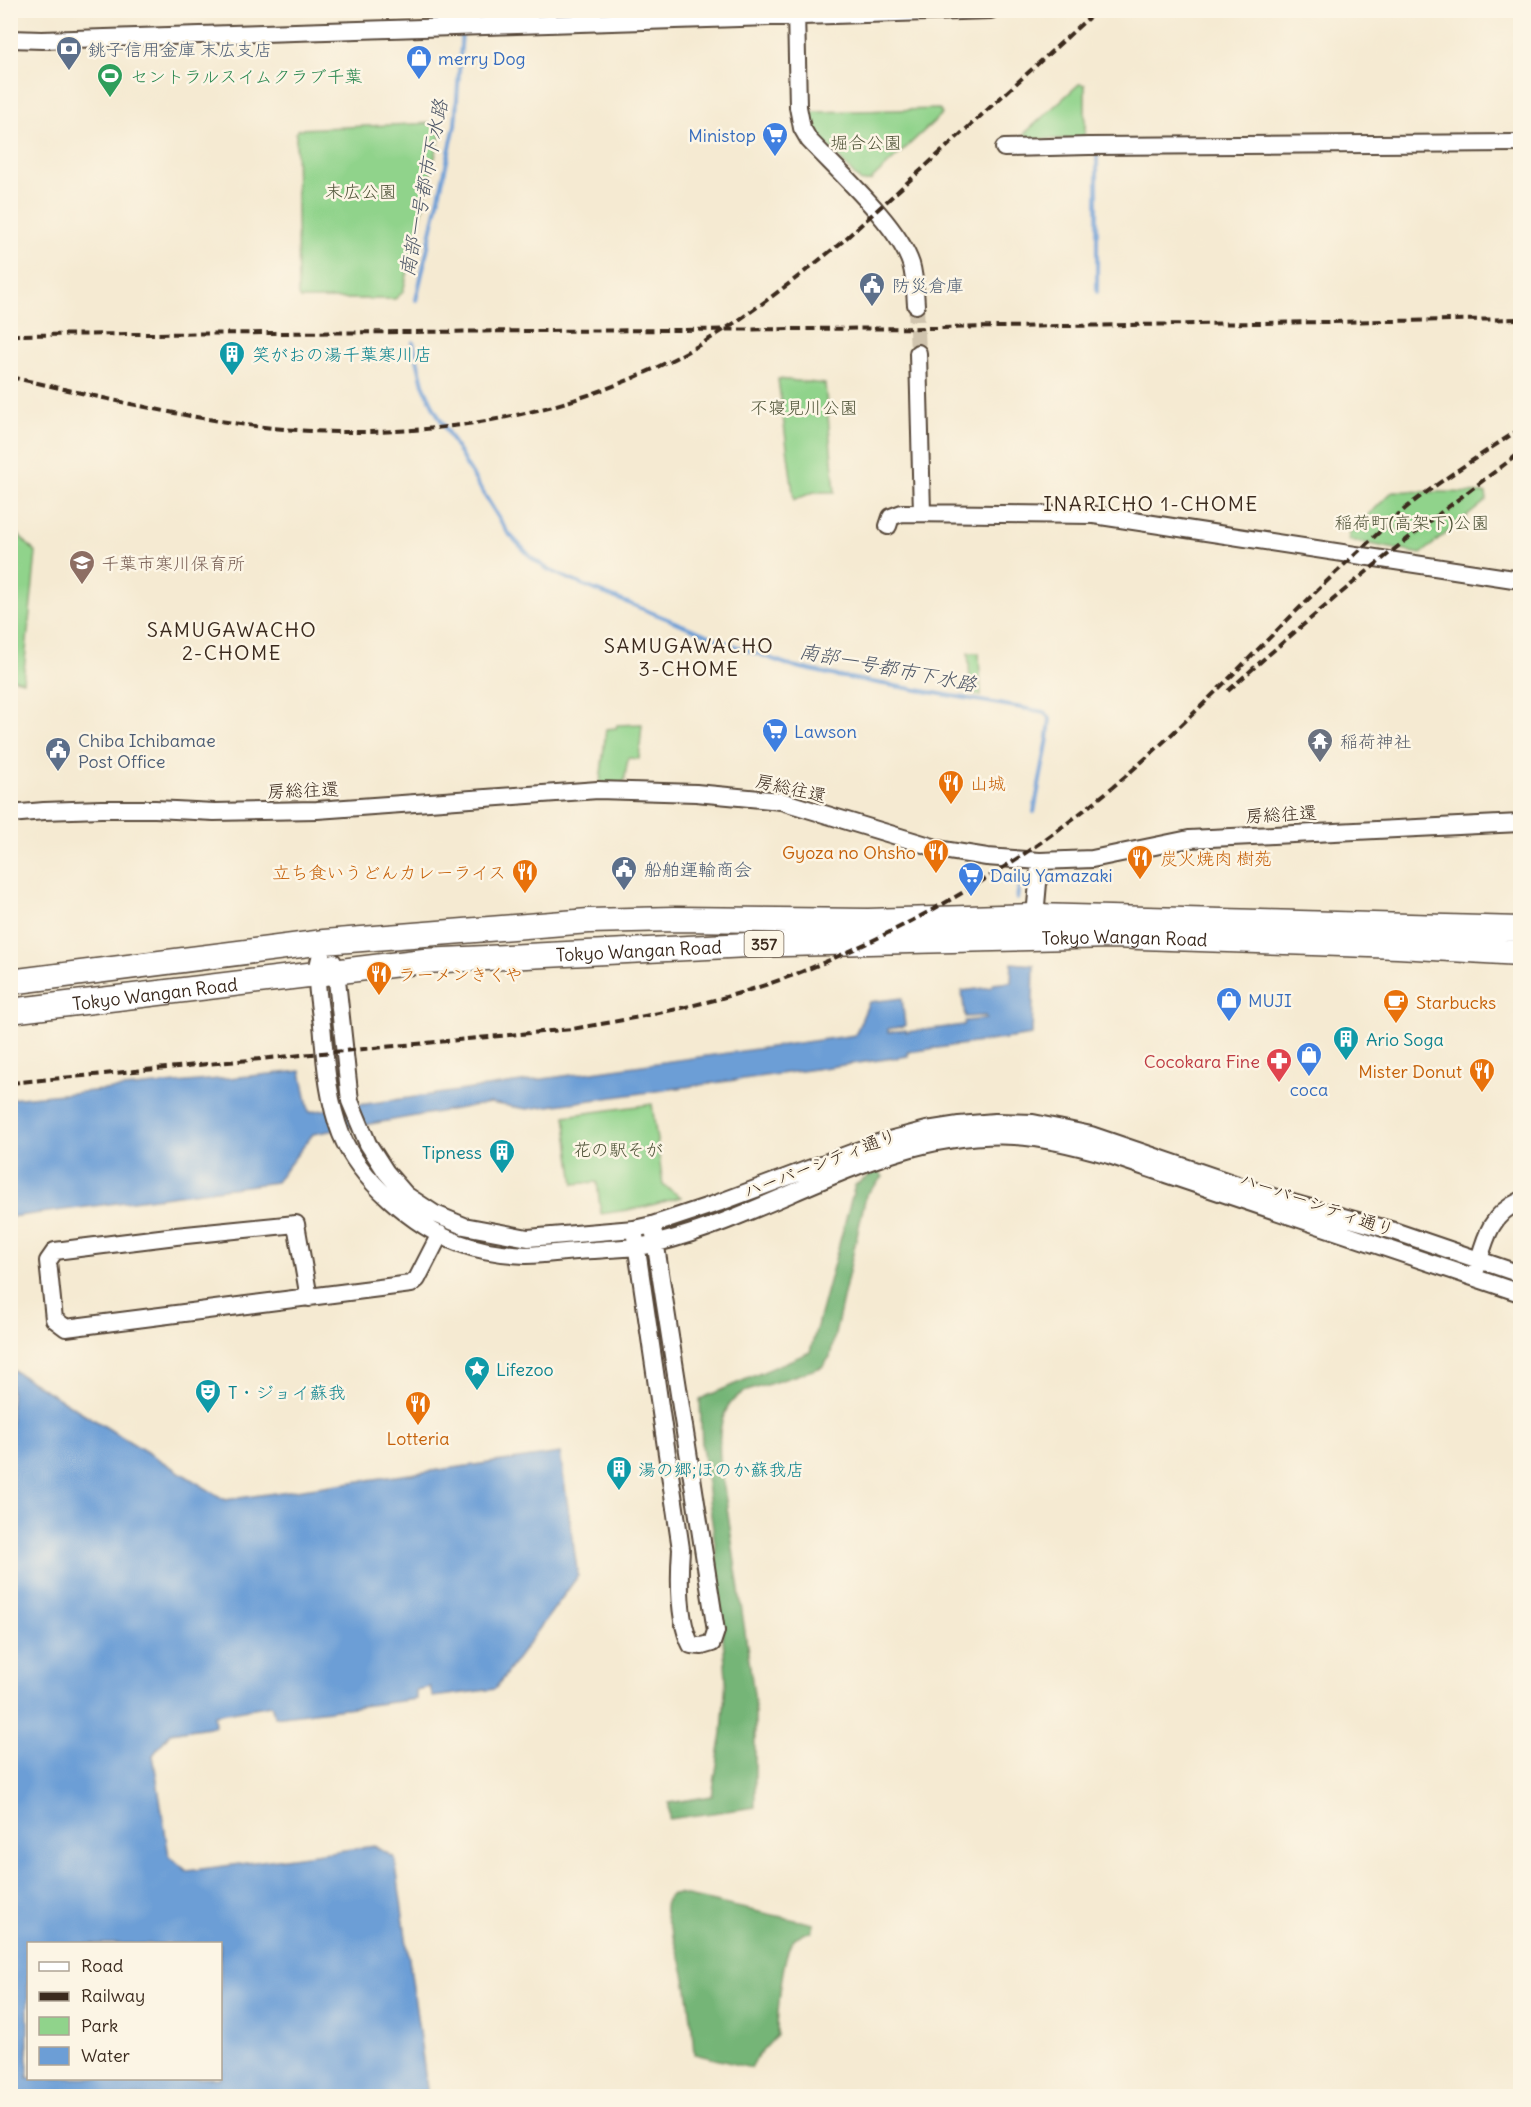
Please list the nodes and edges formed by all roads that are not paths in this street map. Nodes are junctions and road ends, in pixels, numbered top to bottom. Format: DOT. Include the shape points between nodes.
graph roads {
  1 [pos="991,10"];
  2 [pos="796,14"];
  3 [pos="10,39"];
  4 [pos="1521,143"];
  5 [pos="1004,148"];
  6 [pos="916,305"];
  7 [pos="918,353"];
  8 [pos="922,513"];
  9 [pos="888,526"];
  10 [pos="1521,580"];
  11 [pos="10,814"];
  12 [pos="1521,823"];
  13 [pos="1040,861"];
  14 [pos="1035,916"];
  15 [pos="1521,929"];
  16 [pos="324,942"];
  17 [pos="1521,953"];
  18 [pos="327,972"];
  19 [pos="10,982"];
  20 [pos="10,1011"];
  21 [pos="1521,1201"];
  22 [pos="652,1225"];
  23 [pos="634,1228"];
  24 [pos="440,1234"];
  25 [pos="656,1244"];
  26 [pos="637,1246"];
  27 [pos="1479,1260"];
  28 [pos="1521,1274"];
  29 [pos="1474,1277"];
  30 [pos="1521,1293"];
  31 [pos="309,1298"];
  1 -- 2 [label="street"];
  2 -- 3 [label="street"];
  2 -- 6 [label="street" via="802,128 898,238 911,263"];
  4 -- 5 [label="street"];
  7 -- 8 [label="street"];
  8 -- 9 [label="street" via="897,514"];
  8 -- 10 [label="street" via="1094,514"];
  11 -- 13 [label="street, 房総往還" via="101,809 317,810 598,790 696,793 781,801 943,850"];
  12 -- 13 [label="street, 房総往還" via="1189,839 1092,859"];
  13 -- 14 [label="street"];
  14 -- 15 [label="highway, Tokyo Wangan Road / 357"];
  14 -- 16 [label="highway, Tokyo Wangan Road / 357" via="868,921 589,921"];
  16 -- 18 [label="street"];
  16 -- 19 [label="highway, Tokyo Wangan Road / 357"];
  17 -- 18 [label="highway, Tokyo Wangan Road / 357" via="1057,936 748,945 424,961"];
  18 -- 20 [label="highway, Tokyo Wangan Road / 357"];
  18 -- 23 [label="street, ハーバーシティ通り" via="350,1101 368,1144 406,1195 435,1214 464,1226 528,1238"];
  18 -- 24 [label="street, ハーバーシティ通り" via="328,1085 341,1134 354,1160 381,1191"];
  21 -- 27 [label="street" via="1507,1208 1493,1223"];
  22 -- 23 [label="street, ハーバーシティ通り"];
  22 -- 25 [label="street"];
  22 -- 27 [label="street, ハーバーシティ通り" via="903,1136 959,1125 1024,1123 1091,1135 1285,1201 1394,1231"];
  23 -- 26 [label="street"];
  24 -- 26 [label="street, ハーバーシティ通り" via="458,1243 508,1254"];
  24 -- 31 [label="street" via="411,1284"];
  25 -- 26 [label="street, ハーバーシティ通り"];
  25 -- 26 [label="street" via="716,1631 712,1643 702,1646 691,1645 685,1634 679,1575 681,1549"];
  25 -- 29 [label="street, ハーバーシティ通り" via="726,1220 884,1155 962,1138 1014,1136 1098,1152"];
  27 -- 28 [label="street, ハーバーシティ通り"];
  27 -- 29 [label="street"];
  29 -- 30 [label="street, ハーバーシティ通り"];
  31 -- 31 [label="street" via="296,1224 55,1251 48,1261 54,1320 66,1328"];
}
